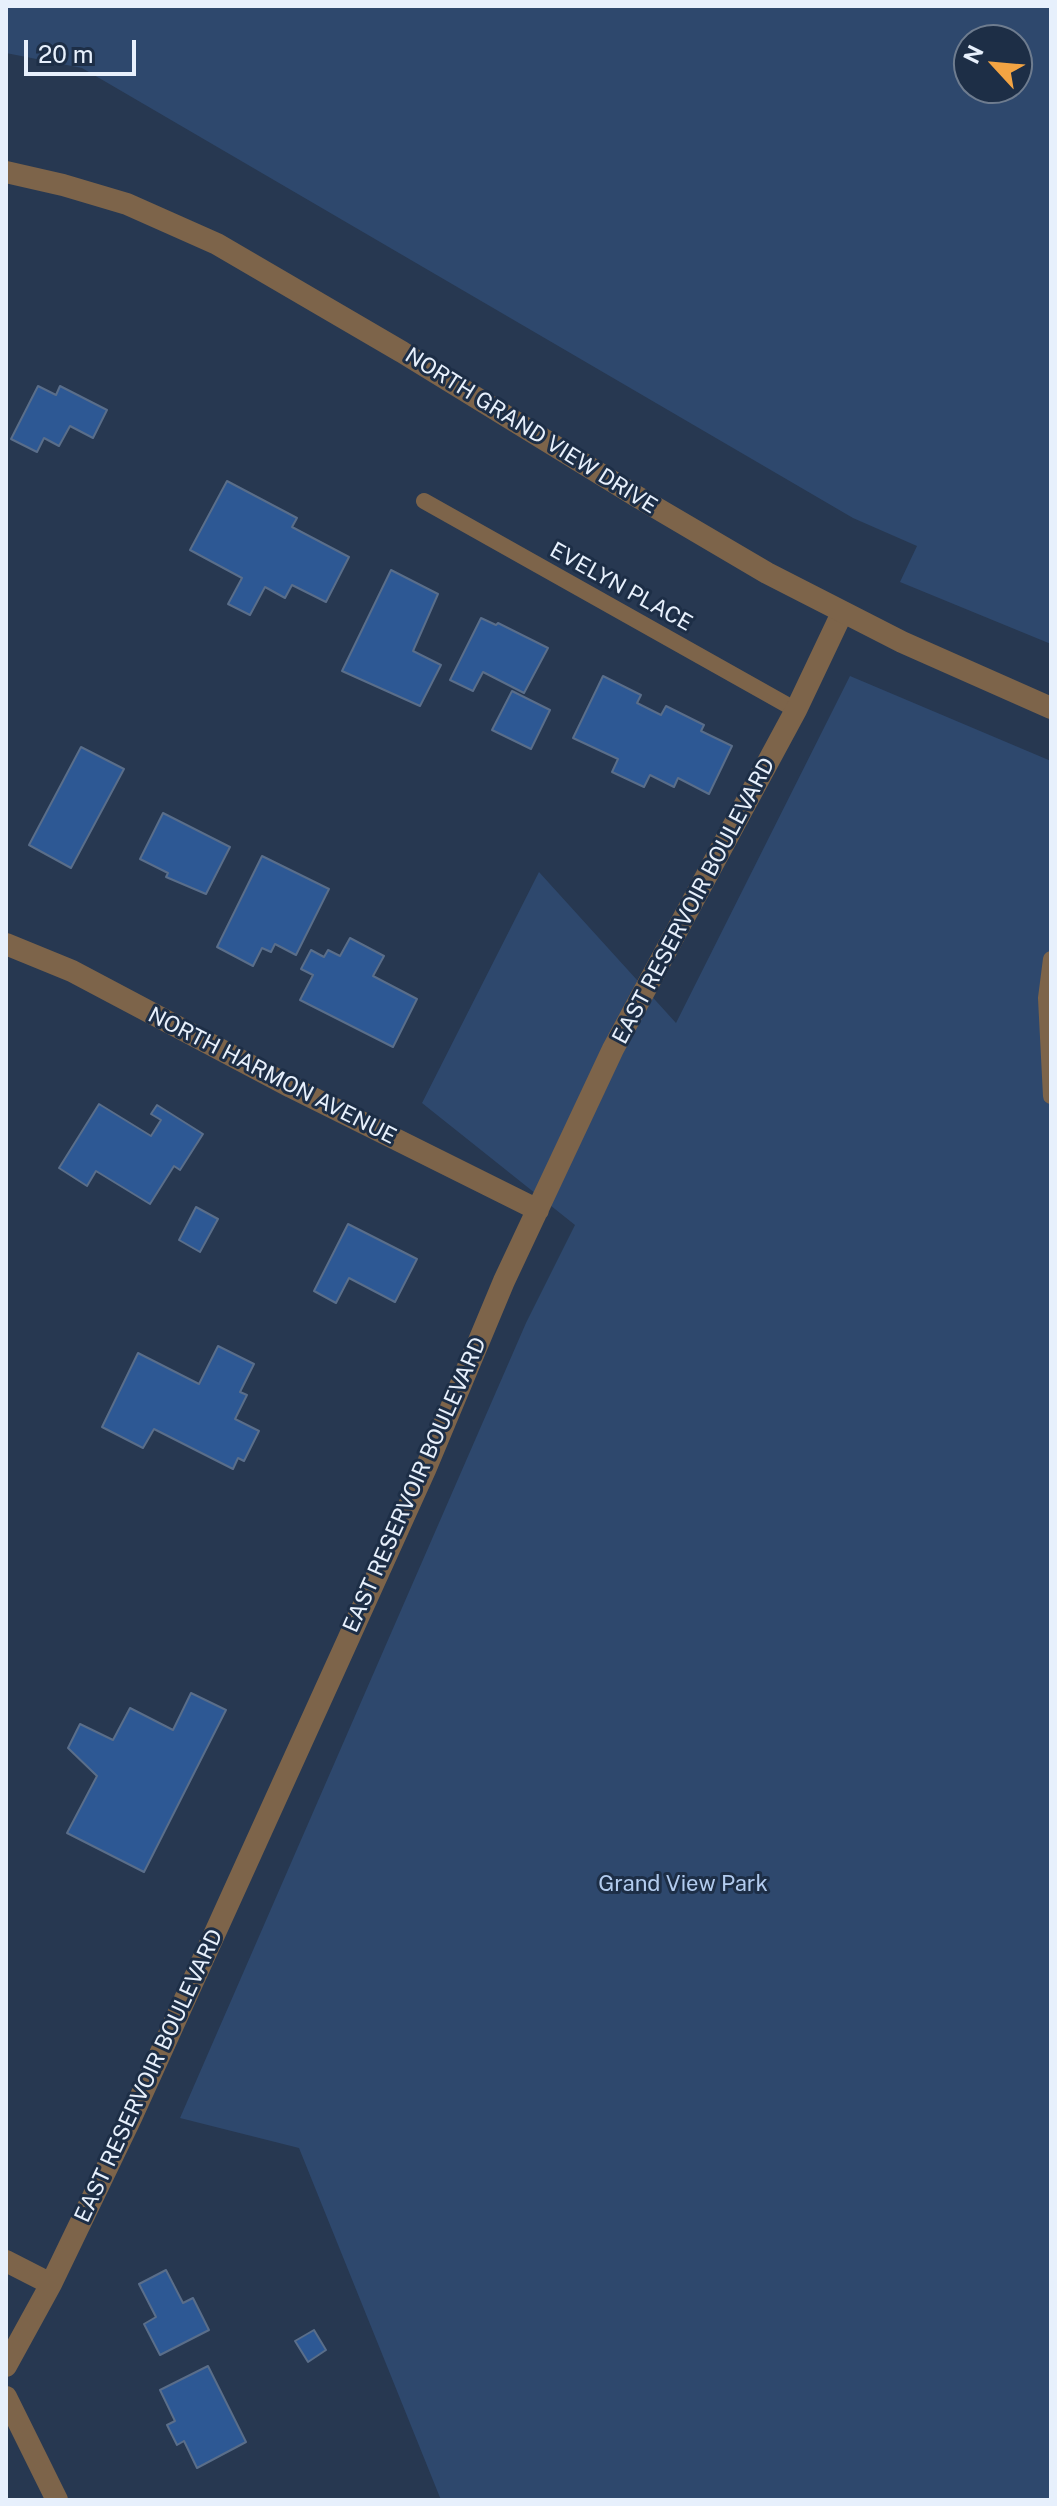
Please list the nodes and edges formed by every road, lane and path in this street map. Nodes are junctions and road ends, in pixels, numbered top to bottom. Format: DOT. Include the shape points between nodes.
graph roads {
  1 [pos="6,172"];
  2 [pos="424,501"];
  3 [pos="842,613"];
  4 [pos="1051,708"];
  5 [pos="796,710"];
  6 [pos="6,944"];
  7 [pos="1051,959"];
  8 [pos="1051,1096"];
  9 [pos="538,1210"];
  10 [pos="6,2261"];
  11 [pos="51,2284"];
  12 [pos="6,2366"];
  13 [pos="6,2397"];
  14 [pos="57,2500"];
  1 -- 3 [label="street, NORTH GRAND VIEW DRIVE" via="127,204 217,244"];
  2 -- 5 [label="lane, EVELYN PLACE"];
  3 -- 4 [label="street, NORTH GRAND VIEW DRIVE"];
  3 -- 5 [label="street, EAST RESERVOIR BOULEVARD"];
  5 -- 9 [label="street, EAST RESERVOIR BOULEVARD" via="613,1049"];
  6 -- 9 [label="street, NORTH HARMON AVENUE" via="72,971"];
  7 -- 8 [label="lane" via="1046,998"];
  9 -- 11 [label="street, EAST RESERVOIR BOULEVARD" via="233,1895"];
  10 -- 11 [label="street"];
  11 -- 12 [label="street, EAST RESERVOIR BOULEVARD"];
  13 -- 14 [label="street"];
}
